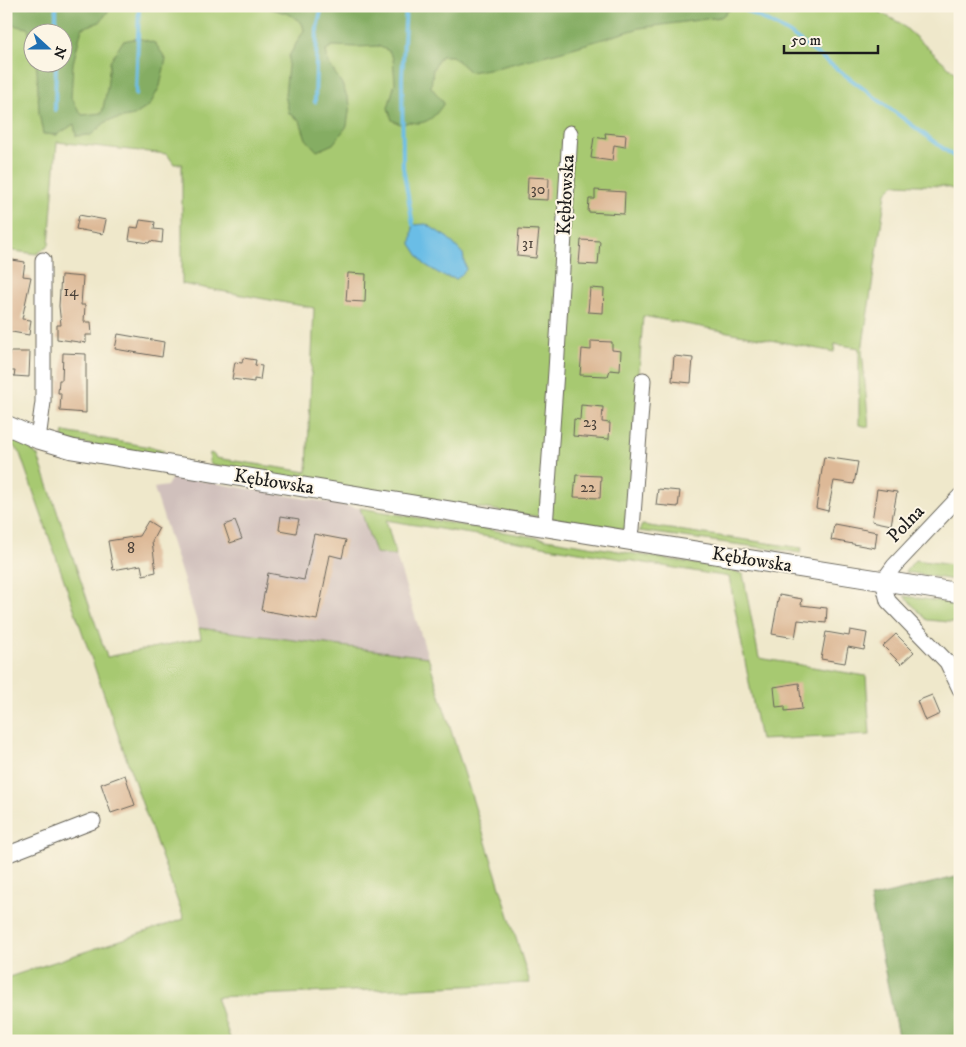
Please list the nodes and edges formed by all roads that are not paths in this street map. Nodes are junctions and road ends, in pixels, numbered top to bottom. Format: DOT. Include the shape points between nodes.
graph roads {
  1 [pos="570,133"];
  2 [pos="42,260"];
  3 [pos="643,380"];
  4 [pos="6,425"];
  5 [pos="38,440"];
  6 [pos="960,496"];
  7 [pos="545,527"];
  8 [pos="632,529"];
  9 [pos="883,581"];
  10 [pos="960,593"];
  11 [pos="960,689"];
  12 [pos="93,821"];
  13 [pos="6,855"];
  1 -- 7 [label="street, Kębłowska"];
  2 -- 5 [label="street" via="43,402"];
  3 -- 8 [label="street"];
  4 -- 5 [label="street, Kębłowska"];
  5 -- 7 [label="street, Kębłowska" via="159,464"];
  6 -- 9 [label="street, Polna"];
  7 -- 9 [label="street, Kębłowska"];
  9 -- 10 [label="street, Kębłowska"];
  9 -- 11 [label="street" via="888,601 947,662"];
  12 -- 13 [label="street"];
}
